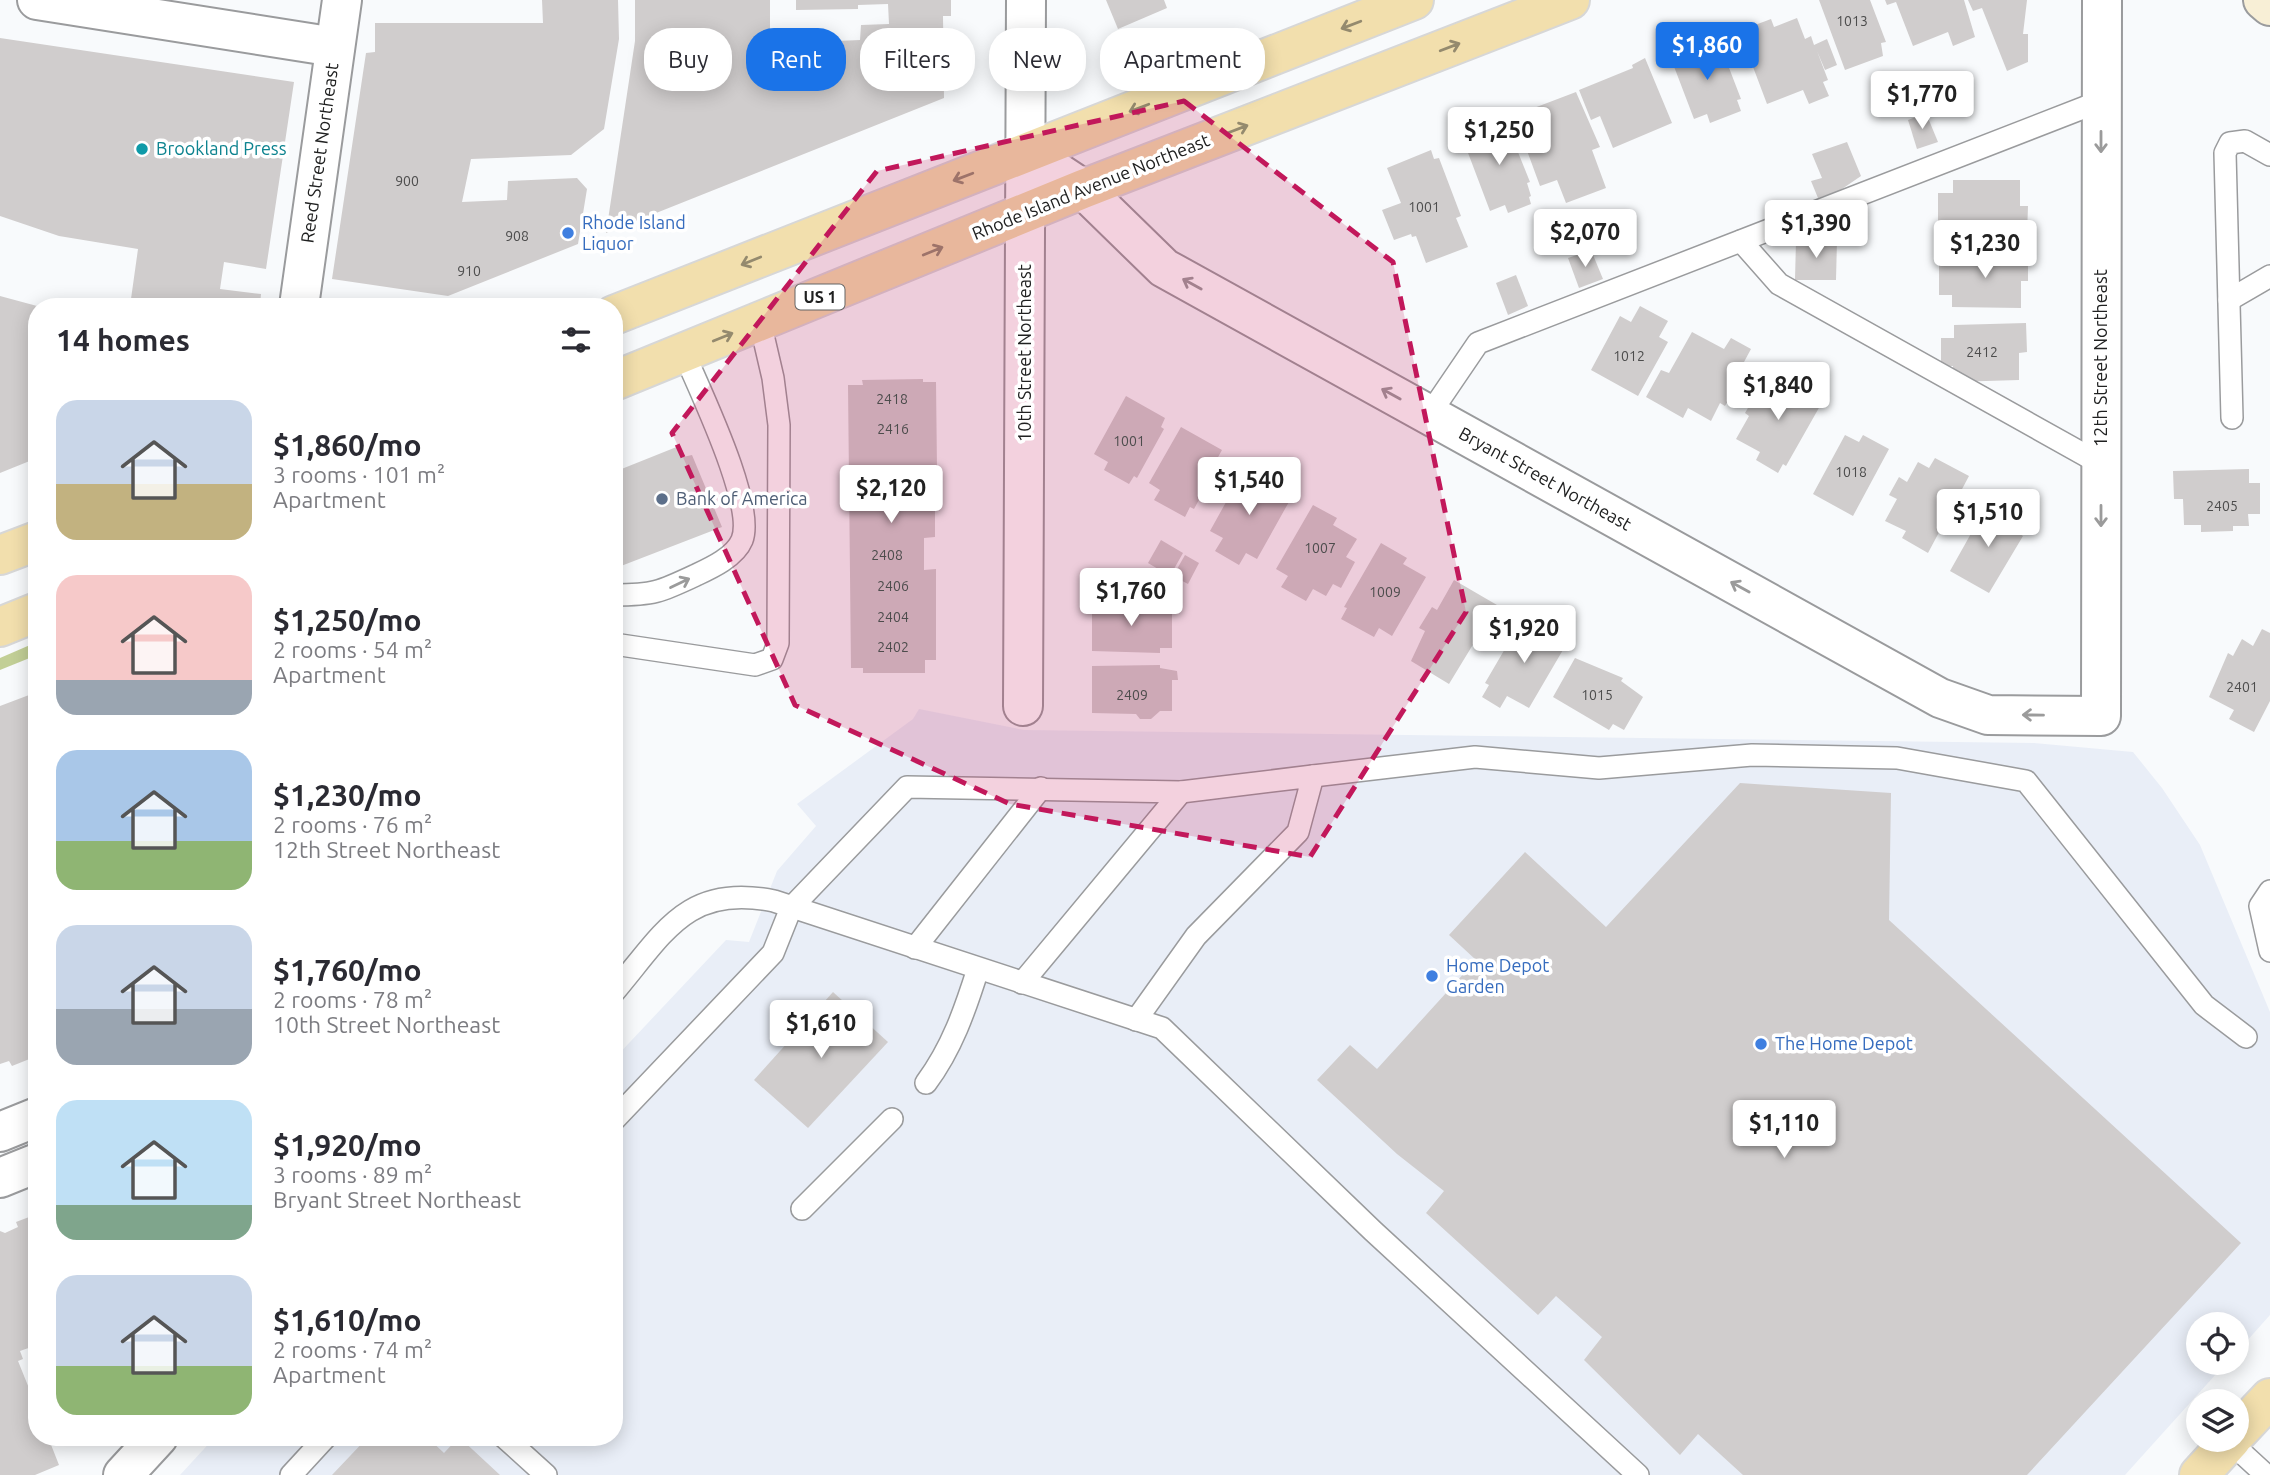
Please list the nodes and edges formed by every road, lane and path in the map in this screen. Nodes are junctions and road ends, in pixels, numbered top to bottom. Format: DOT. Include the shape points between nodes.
graph roads {
  1 [pos="37,0"];
  2 [pos="342,0"];
  3 [pos="1026,0"];
  4 [pos="1415,0"];
  5 [pos="1570,0"];
  6 [pos="2102,0"];
  7 [pos="2263,0"];
  8 [pos="2270,6"];
  9 [pos="335,47"];
  10 [pos="2101,101"];
  11 [pos="1027,152"];
  12 [pos="2270,155"];
  13 [pos="1083,189"];
  14 [pos="1026,213"];
  15 [pos="1741,241"];
  16 [pos="2270,276"];
  17 [pos="300,298"];
  18 [pos="2229,300"];
  19 [pos="623,311"];
  20 [pos="760,322"];
  21 [pos="684,353"];
  22 [pos="623,377"];
  23 [pos="1429,415"];
  24 [pos="2232,418"];
  25 [pos="2101,464"];
  26 [pos="28,544"];
  27 [pos="0,555"];
  28 [pos="623,595"];
  29 [pos="28,616"];
  30 [pos="0,627"];
  31 [pos="623,645"];
  32 [pos="1023,706"];
  33 [pos="2101,716"];
  34 [pos="1313,776"];
  35 [pos="1041,788"];
  36 [pos="1181,792"];
  37 [pos="2270,891"];
  38 [pos="791,908"];
  39 [pos="915,948"];
  40 [pos="2270,951"];
  41 [pos="978,969"];
  42 [pos="623,982"];
  43 [pos="1022,983"];
  44 [pos="1136,1020"];
  45 [pos="2246,1037"];
  46 [pos="926,1083"];
  47 [pos="623,1111"];
  48 [pos="892,1119"];
  49 [pos="28,1121"];
  50 [pos="0,1132"];
  51 [pos="28,1167"];
  52 [pos="0,1178"];
  53 [pos="802,1209"];
  54 [pos="2270,1398"];
  55 [pos="2249,1421"];
  56 [pos="150,1446"];
  57 [pos="318,1446"];
  58 [pos="514,1446"];
  59 [pos="2220,1452"];
  60 [pos="2244,1452"];
  61 [pos="123,1475"];
  62 [pos="291,1475"];
  63 [pos="546,1475"];
  64 [pos="1638,1475"];
  65 [pos="2199,1475"];
  66 [pos="2266,1475"];
  1 -- 9 [label="street"];
  2 -- 9 [label="street, Reed Street Northeast"];
  3 -- 11 [label="street, 10th Street Northeast"];
  4 -- 11 [label="main road, one-way"];
  13 -- 5 [label="main road, Rhode Island Avenue Northeast / US 1, one-way"];
  6 -- 10 [label="street, 12th Street Northeast"];
  7 -- 8 [label="main road"];
  9 -- 17 [label="street, Reed Street Northeast"];
  10 -- 15 [label="lane"];
  10 -- 25 [label="street, 12th Street Northeast, one-way"];
  11 -- 13 [label="street, Bryant Street Northeast"];
  11 -- 14 [label="street, 10th Street Northeast"];
  11 -- 19 [label="main road, one-way"];
  12 -- 18 [label="lane" via="2245,141 2230,143 2225,153"];
  13 -- 14 [label="main road, Rhode Island Avenue Northeast / US 1"];
  23 -- 13 [label="street, Bryant Street Northeast, one-way" via="1164,268"];
  20 -- 14 [label="main road, Rhode Island Avenue Northeast / US 1, one-way"];
  14 -- 32 [label="street, 10th Street Northeast"];
  15 -- 23 [label="lane" via="1478,343"];
  15 -- 25 [label="lane" via="1779,284"];
  16 -- 18 [label="lane"];
  18 -- 24 [label="lane"];
  21 -- 20 [label="main road, Rhode Island Avenue Northeast / US 1, one-way"];
  20 -- 31 [label="lane" via="779,425 778,643 772,659 755,665"];
  21 -- 22 [label="main road, Rhode Island Avenue Northeast / US 1"];
  28 -- 21 [label="lane, one-way" via="655,594 720,564 742,540 744,509"];
  33 -- 23 [label="street, Bryant Street Northeast, one-way" via="1988,715 1940,698"];
  25 -- 33 [label="street, 12th Street Northeast, one-way"];
  26 -- 27 [label="main road"];
  29 -- 30 [label="main road"];
  34 -- 36 [label="lane"];
  34 -- 44 [label="lane" via="1298,832 1196,936"];
  34 -- 45 [label="lane" via="1475,757 1599,768 1752,755 1897,758 2026,782 2204,1005"];
  35 -- 36 [label="lane"];
  35 -- 38 [label="lane" via="907,787"];
  35 -- 39 [label="lane"];
  36 -- 43 [label="lane"];
  37 -- 40 [label="lane" via="2260,906"];
  38 -- 39 [label="lane"];
  38 -- 42 [label="lane" via="747,895 711,900 683,912"];
  38 -- 47 [label="lane" via="773,953"];
  39 -- 41 [label="lane"];
  41 -- 43 [label="lane"];
  41 -- 46 [label="lane" via="957,1032"];
  43 -- 44 [label="lane"];
  44 -- 64 [label="lane" via="1162,1028 1373,1231"];
  48 -- 53 [label="lane"];
  49 -- 50 [label="street"];
  51 -- 52 [label="street"];
  54 -- 55 [label="main road"];
  56 -- 61 [label="street"];
  57 -- 62 [label="lane"];
  58 -- 63 [label="lane"];
  59 -- 65 [label="main road"];
  60 -- 66 [label="lane"];
}
